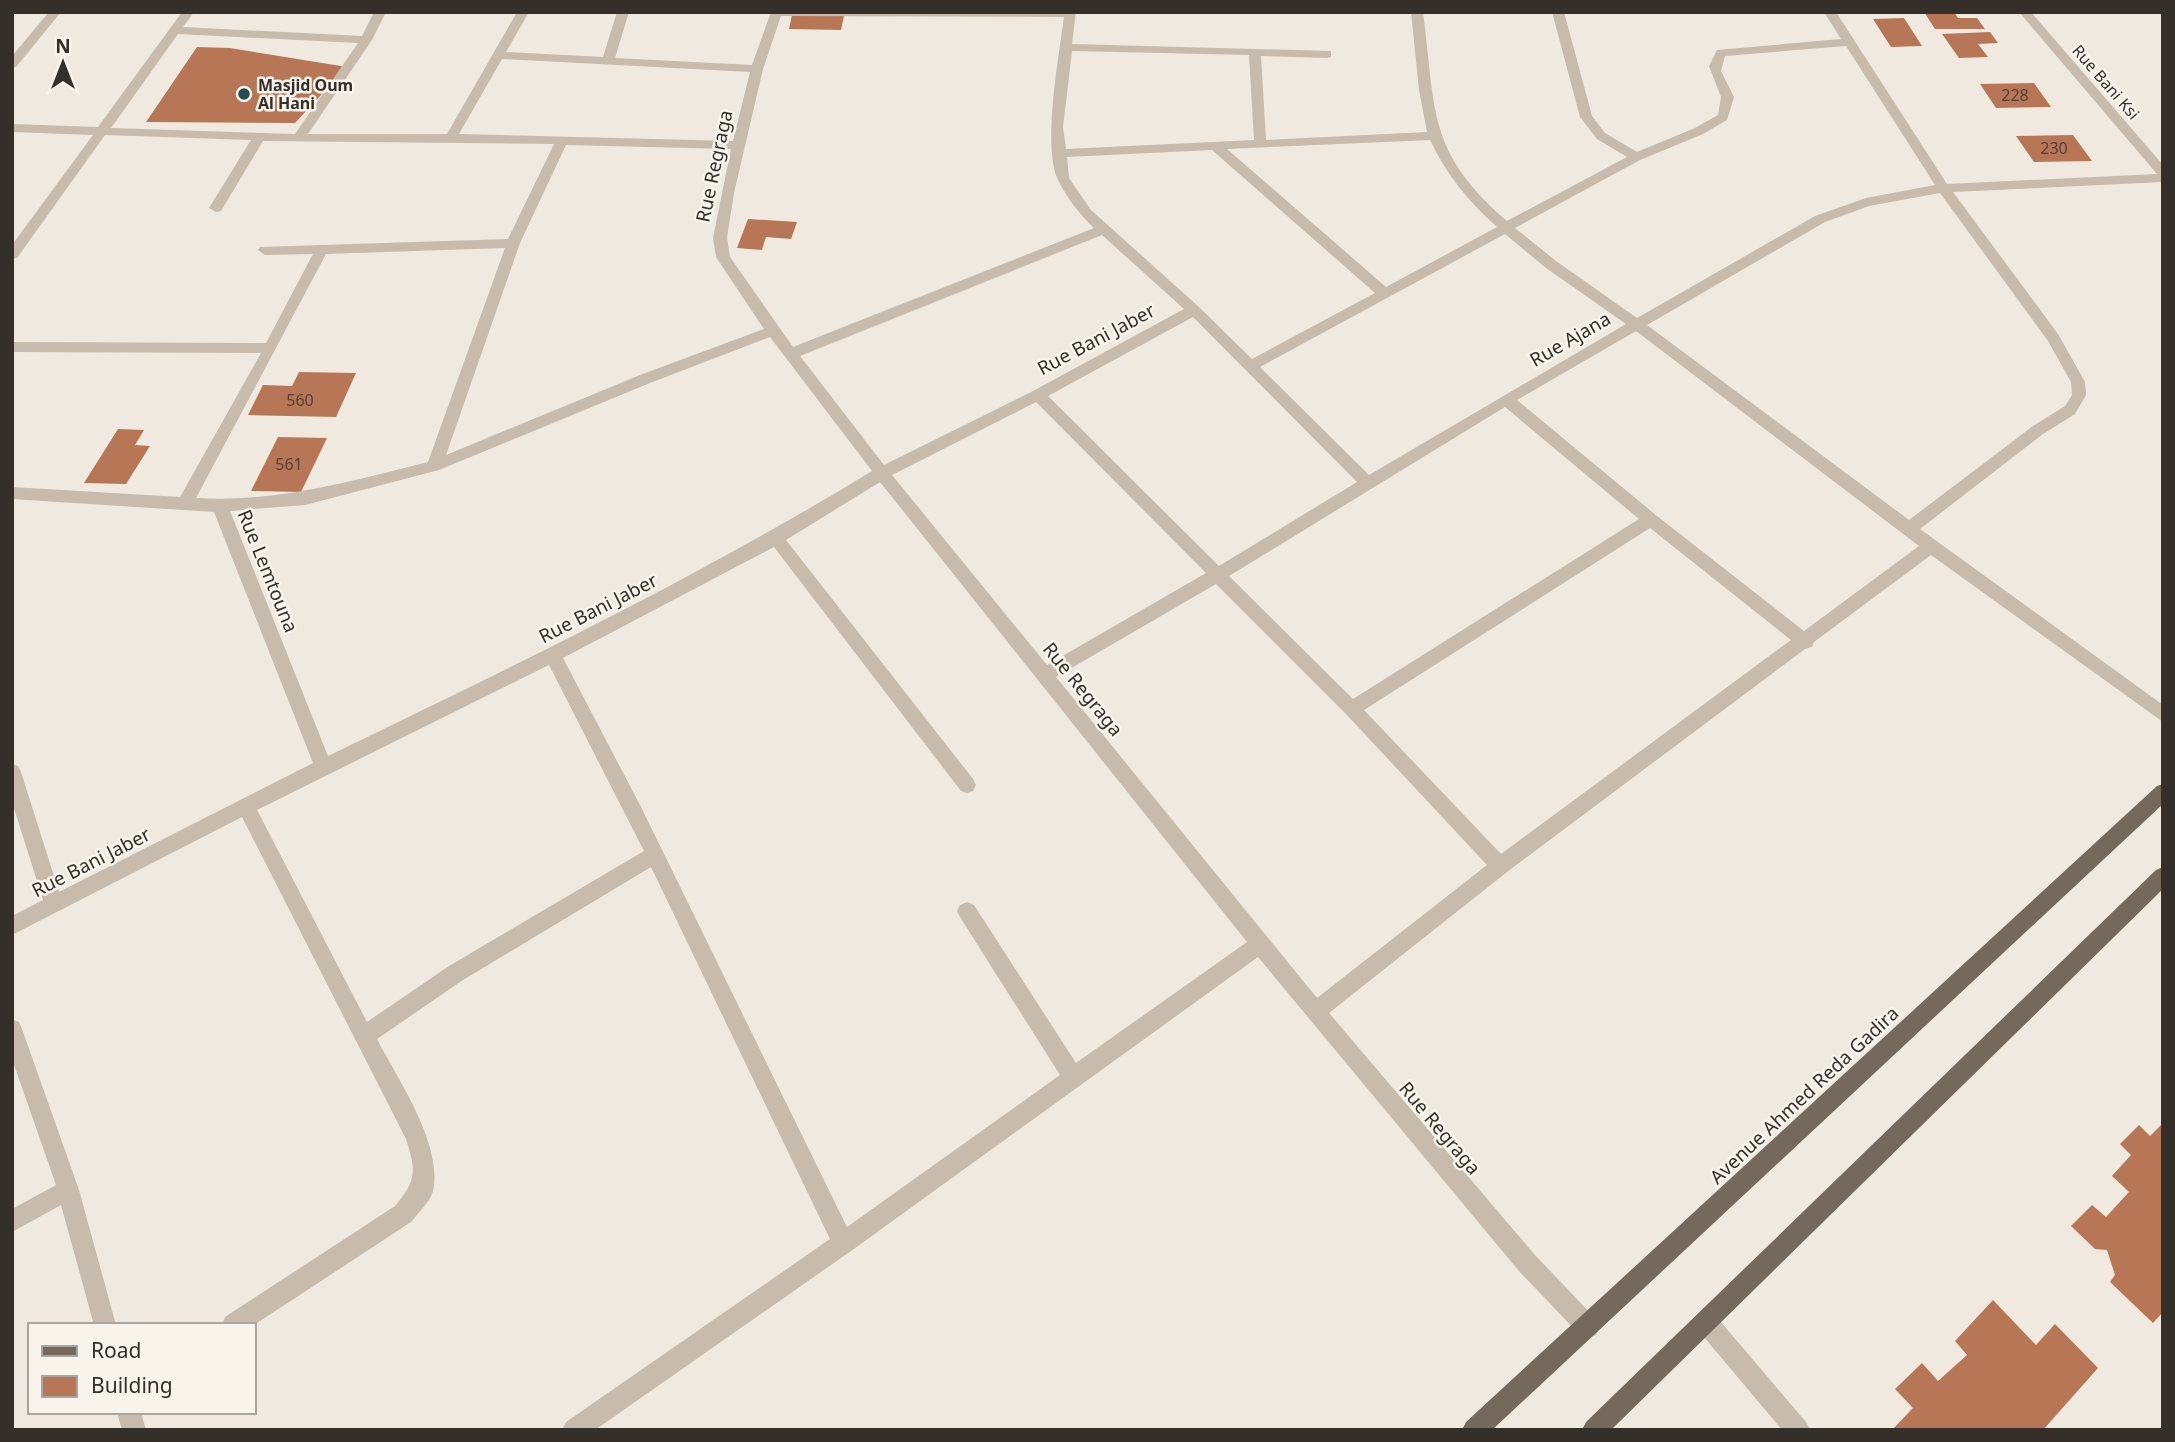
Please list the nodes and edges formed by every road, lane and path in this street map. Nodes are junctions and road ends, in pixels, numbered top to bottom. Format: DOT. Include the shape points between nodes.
graph roads {
  1 [pos="55,12"];
  2 [pos="188,12"];
  3 [pos="380,12"];
  4 [pos="523,12"];
  5 [pos="623,12"];
  6 [pos="1417,12"];
  7 [pos="1558,12"];
  8 [pos="1830,12"];
  9 [pos="2025,12"];
  10 [pos="777,13"];
  11 [pos="1070,13"];
  12 [pos="176,30"];
  13 [pos="12,36"];
  14 [pos="34,37"];
  15 [pos="366,40"];
  16 [pos="1848,42"];
  17 [pos="1066,47"];
  18 [pos="1255,52"];
  19 [pos="1328,54"];
  20 [pos="499,55"];
  21 [pos="608,61"];
  22 [pos="12,64"];
  23 [pos="757,69"];
  24 [pos="12,128"];
  25 [pos="100,132"];
  26 [pos="1434,136"];
  27 [pos="259,137"];
  28 [pos="299,138"];
  29 [pos="451,138"];
  30 [pos="561,143"];
  31 [pos="1260,144"];
  32 [pos="740,145"];
  33 [pos="1215,146"];
  34 [pos="1060,153"];
  35 [pos="1636,157"];
  36 [pos="2163,175"];
  37 [pos="1943,188"];
  38 [pos="216,208"];
  39 [pos="1507,227"];
  40 [pos="1104,229"];
  41 [pos="513,243"];
  42 [pos="322,249"];
  43 [pos="265,250"];
  44 [pos="12,255"];
  45 [pos="1385,294"];
  46 [pos="1194,310"];
  47 [pos="1636,324"];
  48 [pos="773,331"];
  49 [pos="12,347"];
  50 [pos="271,348"];
  51 [pos="791,354"];
  52 [pos="1249,368"];
  53 [pos="1038,395"];
  54 [pos="1506,399"];
  55 [pos="434,466"];
  56 [pos="882,473"];
  57 [pos="1367,483"];
  58 [pos="12,493"];
  59 [pos="184,505"];
  60 [pos="220,506"];
  61 [pos="1651,520"];
  62 [pos="1910,528"];
  63 [pos="776,538"];
  64 [pos="1931,546"];
  65 [pos="1217,575"];
  66 [pos="1805,642"];
  67 [pos="553,655"];
  68 [pos="1045,676"];
  69 [pos="1352,709"];
  70 [pos="2163,715"];
  71 [pos="323,767"];
  72 [pos="12,772"];
  73 [pos="967,785"];
  74 [pos="2163,792"];
  75 [pos="246,806"];
  76 [pos="654,855"];
  77 [pos="1500,866"];
  78 [pos="2163,876"];
  79 [pos="54,905"];
  80 [pos="967,911"];
  81 [pos="12,926"];
  82 [pos="1260,944"];
  83 [pos="1315,1012"];
  84 [pos="12,1029"];
  85 [pos="364,1036"];
  86 [pos="1074,1078"];
  87 [pos="68,1190"];
  88 [pos="12,1221"];
  89 [pos="843,1242"];
  90 [pos="1706,1322"];
  91 [pos="104,1323"];
  92 [pos="236,1323"];
  93 [pos="1588,1328"];
  94 [pos="574,1430"];
  95 [pos="1474,1430"];
  96 [pos="1594,1430"];
  97 [pos="1798,1430"];
  1 -- 14 [label="street"];
  2 -- 12 [label="street"];
  3 -- 15 [label="street"];
  4 -- 20 [label="street"];
  5 -- 21 [label="street"];
  6 -- 26 [label="street"];
  7 -- 35 [label="street" via="1586,117 1601,136"];
  8 -- 16 [label="street"];
  9 -- 36 [label="street, Rue Bani Ksi"];
  10 -- 11 [label="street"];
  10 -- 23 [label="street, Rue Regraga"];
  11 -- 17 [label="street"];
  12 -- 15 [label="street"];
  12 -- 25 [label="street"];
  13 -- 14 [label="street"];
  14 -- 22 [label="street"];
  15 -- 28 [label="street"];
  16 -- 35 [label="street" via="1721,53 1715,71 1728,96 1723,117"];
  16 -- 37 [label="street"];
  17 -- 18 [label="street"];
  17 -- 34 [label="street" via="1057,127"];
  18 -- 19 [label="street"];
  18 -- 31 [label="street"];
  20 -- 21 [label="street"];
  20 -- 29 [label="street"];
  21 -- 23 [label="street"];
  23 -- 32 [label="street, Rue Regraga"];
  24 -- 25 [label="street"];
  25 -- 27 [label="street"];
  25 -- 44 [label="street"];
  26 -- 31 [label="street"];
  26 -- 39 [label="street" via="1466,189"];
  27 -- 28 [label="street"];
  27 -- 38 [label="street"];
  28 -- 29 [label="street"];
  29 -- 30 [label="street"];
  30 -- 32 [label="street"];
  30 -- 41 [label="street"];
  31 -- 33 [label="street"];
  32 -- 48 [label="street, Rue Regraga" via="725,204 720,238 723,257"];
  33 -- 34 [label="street"];
  33 -- 45 [label="street"];
  34 -- 40 [label="street" via="1063,178 1086,213"];
  35 -- 39 [label="street"];
  36 -- 37 [label="street, Rue Ajana"];
  37 -- 47 [label="street, Rue Ajana" via="1866,202 1820,219"];
  37 -- 62 [label="street" via="2053,338 2078,382 2080,395 2070,410 2038,429"];
  39 -- 45 [label="street"];
  39 -- 47 [label="street"];
  40 -- 46 [label="street"];
  40 -- 51 [label="street"];
  41 -- 42 [label="street"];
  41 -- 55 [label="street"];
  42 -- 43 [label="street"];
  42 -- 50 [label="street"];
  45 -- 52 [label="street"];
  46 -- 52 [label="street"];
  46 -- 53 [label="street, Rue Bani Jaber"];
  47 -- 54 [label="street, Rue Ajana"];
  47 -- 62 [label="street"];
  48 -- 51 [label="street, Rue Regraga"];
  48 -- 55 [label="street"];
  49 -- 50 [label="street"];
  50 -- 59 [label="street"];
  51 -- 56 [label="street, Rue Regraga"];
  52 -- 57 [label="street"];
  53 -- 56 [label="street, Rue Bani Jaber"];
  53 -- 65 [label="street"];
  54 -- 57 [label="street, Rue Ajana"];
  54 -- 61 [label="street"];
  55 -- 60 [label="street" via="305,499"];
  56 -- 63 [label="street, Rue Bani Jaber"];
  56 -- 68 [label="street, Rue Regraga"];
  57 -- 65 [label="street, Rue Ajana"];
  58 -- 59 [label="street, Rue Lemtouna"];
  59 -- 60 [label="street, Rue Lemtouna"];
  60 -- 71 [label="street, Rue Lemtouna"];
  61 -- 66 [label="street"];
  61 -- 69 [label="street"];
  62 -- 64 [label="street"];
  63 -- 67 [label="street, Rue Bani Jaber"];
  63 -- 73 [label="street"];
  64 -- 66 [label="street"];
  64 -- 70 [label="street"];
  65 -- 68 [label="street, Rue Ajana"];
  65 -- 69 [label="street"];
  66 -- 77 [label="street"];
  67 -- 71 [label="street, Rue Bani Jaber"];
  67 -- 76 [label="street"];
  68 -- 82 [label="street, Rue Regraga"];
  69 -- 77 [label="street"];
  71 -- 75 [label="street, Rue Bani Jaber"];
  72 -- 79 [label="street"];
  74 -- 93 [label="main road, Avenue Ahmed Reda Gadira"];
  75 -- 79 [label="street, Rue Bani Jaber"];
  75 -- 85 [label="street"];
  76 -- 85 [label="street" via="456,973"];
  76 -- 89 [label="street"];
  77 -- 83 [label="street"];
  78 -- 90 [label="main road"];
  79 -- 81 [label="street, Rue Bani Jaber"];
  80 -- 86 [label="street"];
  82 -- 83 [label="street, Rue Regraga"];
  82 -- 86 [label="street"];
  83 -- 93 [label="street, Rue Regraga"];
  84 -- 87 [label="street"];
  85 -- 92 [label="street" via="415,1135 424,1162 422,1191 403,1214"];
  86 -- 89 [label="street"];
  87 -- 88 [label="street"];
  87 -- 91 [label="street"];
  89 -- 94 [label="street"];
  90 -- 96 [label="main road"];
  90 -- 97 [label="street"];
  93 -- 95 [label="main road, Avenue Ahmed Reda Gadira"];
}
